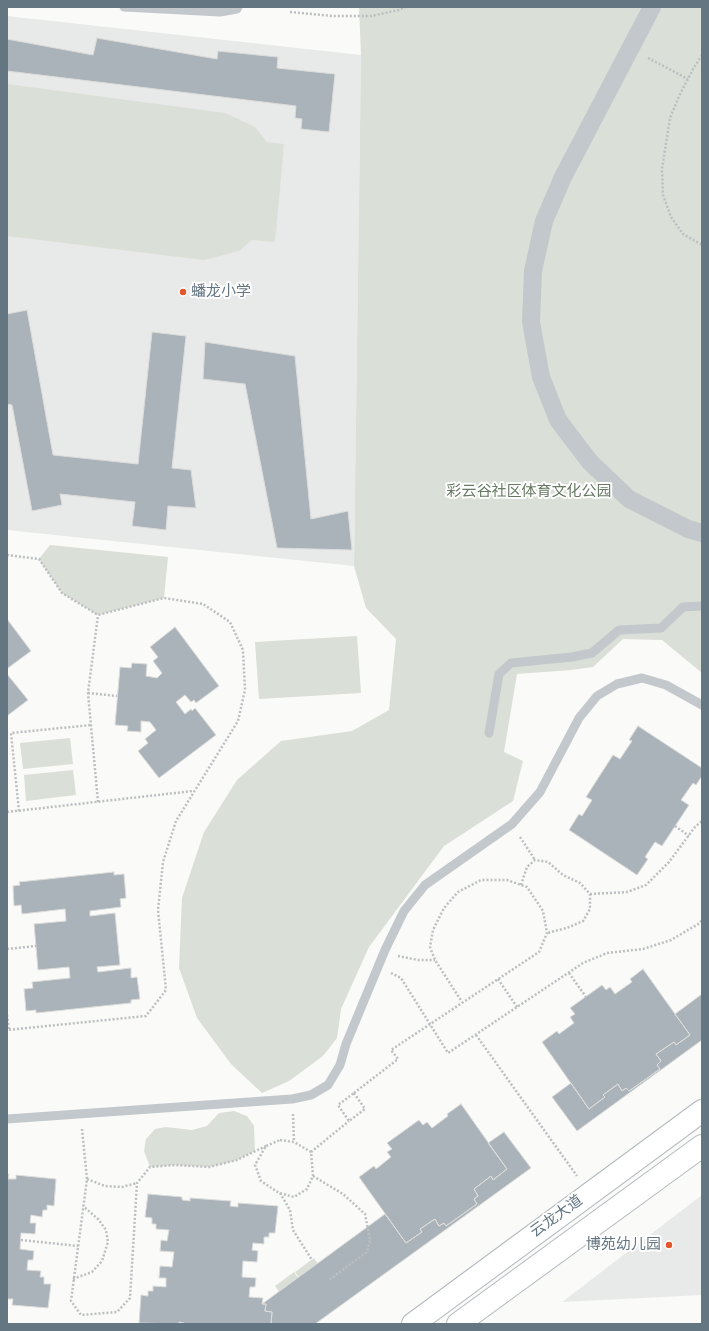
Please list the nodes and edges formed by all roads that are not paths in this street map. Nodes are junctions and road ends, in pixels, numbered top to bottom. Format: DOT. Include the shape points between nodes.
graph roads {
  1 [pos="124,7"];
  2 [pos="238,7"];
  3 [pos="652,7"];
  4 [pos="702,533"];
  5 [pos="702,606"];
  6 [pos="702,705"];
  7 [pos="489,733"];
  8 [pos="702,1111"];
  9 [pos="7,1119"];
  10 [pos="702,1146"];
  11 [pos="413,1324"];
  12 [pos="458,1324"];
  1 -- 2 [label="lane" via="220,12 237,10"];
  3 -- 4 [label="street" via="563,177 544,221 533,271 531,322 541,377 558,420 590,462 629,499 688,529"];
  5 -- 7 [label="lane" via="683,607 661,628 619,630 592,653 511,663 499,674"];
  6 -- 9 [label="lane" via="666,685 642,678 617,684 597,696 579,718 540,792 512,824 425,885 404,911 377,968 340,1065 328,1085 311,1095 292,1099"];
  8 -- 11 [label="main road, 云龙大道"];
  10 -- 12 [label="main road, 云龙大道"];
}
